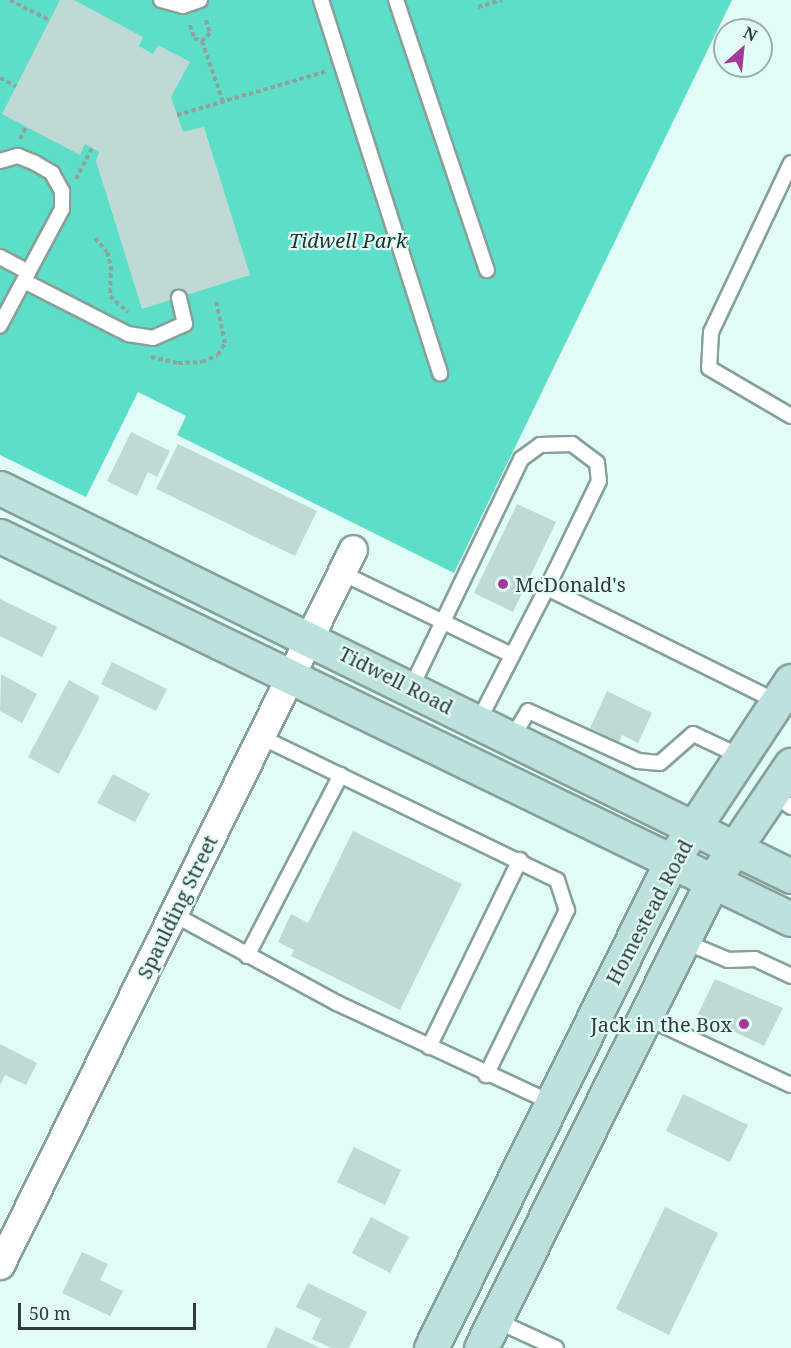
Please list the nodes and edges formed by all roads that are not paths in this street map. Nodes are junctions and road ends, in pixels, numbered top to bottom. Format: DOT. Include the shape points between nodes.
graph roads {
  1 [pos="161,0"];
  2 [pos="200,0"];
  3 [pos="321,0"];
  4 [pos="396,0"];
  5 [pos="0,161"];
  6 [pos="791,163"];
  7 [pos="0,256"];
  8 [pos="487,270"];
  9 [pos="26,277"];
  10 [pos="178,297"];
  11 [pos="0,326"];
  12 [pos="441,373"];
  13 [pos="791,416"];
  14 [pos="0,488"];
  15 [pos="0,536"];
  16 [pos="348,561"];
  17 [pos="547,588"];
  18 [pos="443,621"];
  19 [pos="310,637"];
  20 [pos="512,655"];
  21 [pos="291,675"];
  22 [pos="411,688"];
  23 [pos="784,691"];
  24 [pos="478,722"];
  25 [pos="261,736"];
  26 [pos="565,746"];
  27 [pos="740,756"];
  28 [pos="791,765"];
  29 [pos="341,775"];
  30 [pos="781,800"];
  31 [pos="692,830"];
  32 [pos="734,849"];
  33 [pos="520,860"];
  34 [pos="670,862"];
  35 [pos="791,876"];
  36 [pos="713,880"];
  37 [pos="173,914"];
  38 [pos="791,919"];
  39 [pos="683,941"];
  40 [pos="247,956"];
  41 [pos="791,975"];
  42 [pos="645,1017"];
  43 [pos="429,1047"];
  44 [pos="486,1075"];
  45 [pos="791,1085"];
  46 [pos="552,1104"];
  47 [pos="520,1168"];
  48 [pos="559,1191"];
  49 [pos="0,1265"];
  50 [pos="488,1334"];
  51 [pos="431,1348"];
  52 [pos="556,1348"];
  1 -- 2 [label="lane" via="183,6"];
  3 -- 12 [label="lane"];
  4 -- 8 [label="lane"];
  5 -- 9 [label="lane" via="18,156 35,163 52,173 62,191 62,209"];
  6 -- 13 [label="lane" via="711,332 710,368"];
  7 -- 9 [label="lane"];
  9 -- 10 [label="lane" via="128,334 153,338 185,324"];
  9 -- 11 [label="lane"];
  14 -- 19 [label="main road, Tidwell Road"];
  15 -- 21 [label="main road, Tidwell Road"];
  16 -- 18 [label="lane"];
  16 -- 19 [label="street, Spaulding Street"];
  17 -- 18 [label="lane" via="599,481 597,463 572,444 540,445 521,459"];
  17 -- 20 [label="lane"];
  17 -- 23 [label="lane"];
  18 -- 20 [label="lane"];
  18 -- 22 [label="lane"];
  19 -- 21 [label="street, Spaulding Street"];
  19 -- 22 [label="main road, Tidwell Road"];
  20 -- 24 [label="lane"];
  21 -- 25 [label="street, Spaulding Street"];
  21 -- 34 [label="main road, Tidwell Road"];
  22 -- 24 [label="main road, Tidwell Road"];
  23 -- 27 [label="main road, Homestead Road"];
  24 -- 26 [label="main road, Tidwell Road" via="512,738"];
  25 -- 29 [label="lane"];
  25 -- 37 [label="street, Spaulding Street"];
  26 -- 27 [label="lane" via="660,763 693,734"];
  26 -- 31 [label="main road, Tidwell Road"];
  27 -- 31 [label="main road, Homestead Road"];
  28 -- 30 [label="main road"];
  29 -- 33 [label="lane"];
  29 -- 40 [label="lane"];
  30 -- 32 [label="main road"];
  31 -- 32 [label="main road, Tidwell Road"];
  31 -- 34 [label="main road, Homestead Road"];
  32 -- 35 [label="main road, Tidwell Road"];
  32 -- 36 [label="main road"];
  33 -- 43 [label="lane"];
  33 -- 44 [label="lane" via="557,880 567,910"];
  34 -- 36 [label="main road, Tidwell Road"];
  34 -- 46 [label="main road, Homestead Road"];
  36 -- 38 [label="main road, Tidwell Road"];
  36 -- 39 [label="main road"];
  37 -- 40 [label="lane"];
  37 -- 49 [label="street, Spaulding Street"];
  39 -- 41 [label="lane" via="728,960 755,959"];
  39 -- 42 [label="main road"];
  40 -- 43 [label="lane"];
  42 -- 45 [label="lane"];
  42 -- 48 [label="main road"];
  43 -- 44 [label="lane"];
  44 -- 46 [label="lane"];
  46 -- 47 [label="main road, Homestead Road"];
  47 -- 48 [label="main road"];
  47 -- 51 [label="main road, Homestead Road"];
  48 -- 50 [label="main road"];
  50 -- 52 [label="lane"];
}
